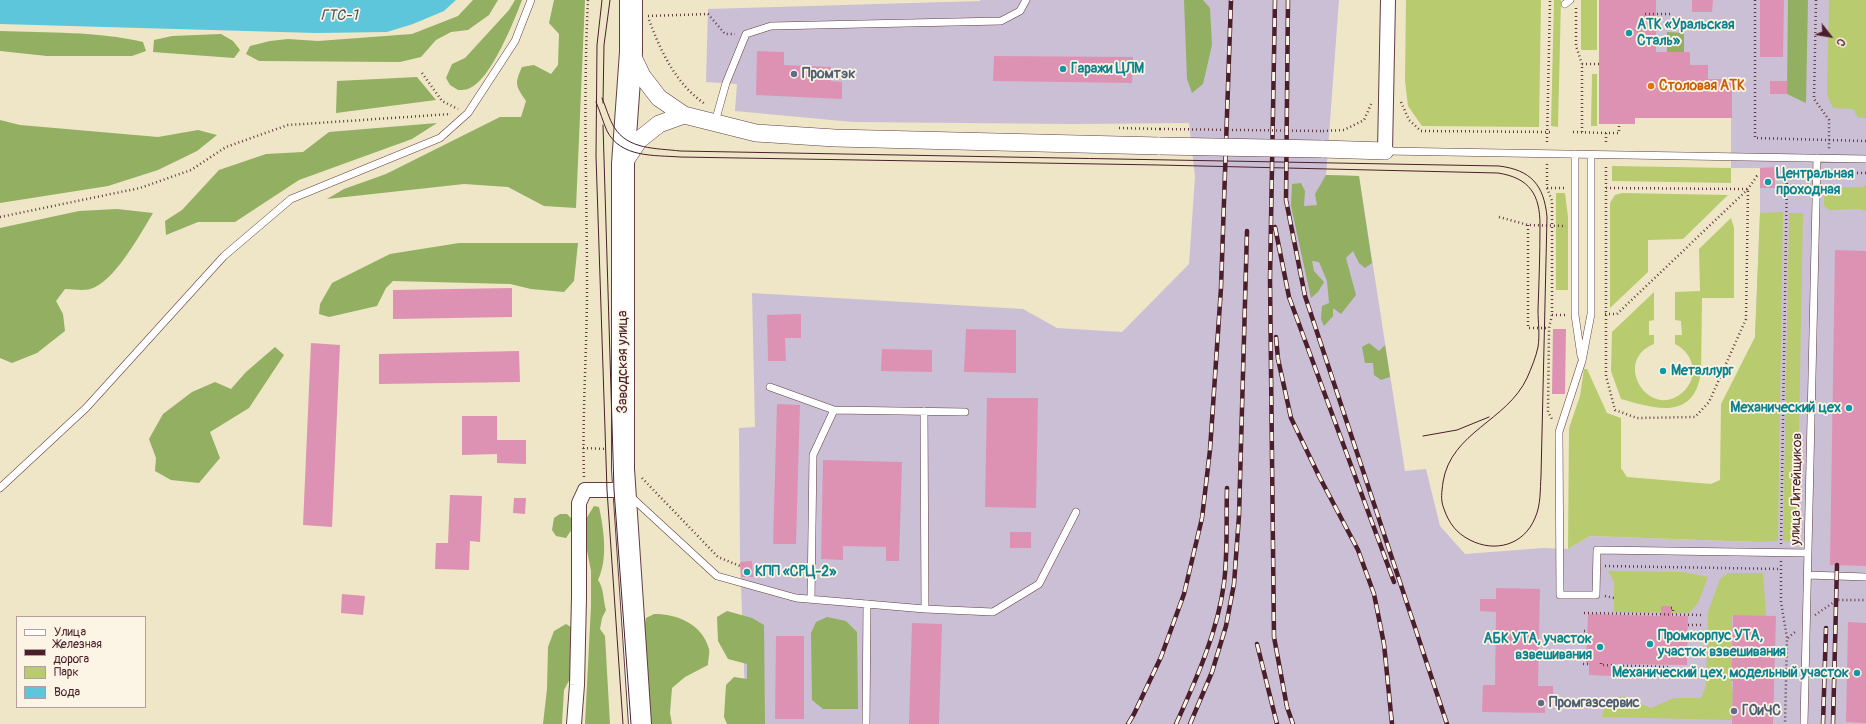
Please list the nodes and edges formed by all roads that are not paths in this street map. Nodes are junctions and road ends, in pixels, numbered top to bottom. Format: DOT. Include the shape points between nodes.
graph roads {
  1 [pos="531,0"];
  2 [pos="1026,0"];
  3 [pos="1388,0"];
  4 [pos="639,5"];
  5 [pos="631,52"];
  6 [pos="684,115"];
  7 [pos="716,117"];
  8 [pos="1385,151"];
  9 [pos="1575,154"];
  10 [pos="1591,155"];
  11 [pos="1817,158"];
  12 [pos="1866,159"];
  13 [pos="623,164"];
  14 [pos="1582,361"];
  15 [pos="770,387"];
  16 [pos="834,410"];
  17 [pos="924,411"];
  18 [pos="965,412"];
  19 [pos="0,488"];
  20 [pos="623,490"];
  21 [pos="1076,512"];
  22 [pos="1808,553"];
  23 [pos="1808,575"];
  24 [pos="1866,577"];
  25 [pos="811,599"];
  26 [pos="867,604"];
  27 [pos="925,609"];
  28 [pos="574,724"];
  29 [pos="640,724"];
  30 [pos="866,724"];
  31 [pos="1804,724"];
  1 -- 19 [label="lane" via="515,41 468,113 440,138 291,199 224,256 86,408"];
  2 -- 7 [label="lane" via="1020,11 1000,21 771,26 746,34 726,83"];
  3 -- 8 [label="street"];
  4 -- 5 [label="main road, Заводская улица"];
  5 -- 6 [label="street" via="642,76 659,98"];
  5 -- 13 [label="main road, Заводская улица"];
  6 -- 7 [label="street"];
  6 -- 13 [label="street" via="659,124 639,140"];
  7 -- 8 [label="street, bridge" via="756,133 835,138"];
  8 -- 9 [label="lane"];
  9 -- 10 [label="lane"];
  9 -- 14 [label="lane" via="1576,315"];
  10 -- 11 [label="lane"];
  10 -- 14 [label="lane" via="1591,314"];
  11 -- 12 [label="lane"];
  11 -- 22 [label="lane, улица Литейщиков"];
  13 -- 20 [label="main road, Заводская улица"];
  14 -- 22 [label="lane" via="1559,432 1560,595 1596,595 1597,550"];
  15 -- 16 [label="lane"];
  16 -- 17 [label="lane"];
  16 -- 25 [label="lane" via="813,455"];
  17 -- 18 [label="lane"];
  17 -- 27 [label="lane"];
  20 -- 25 [label="lane" via="717,576 796,598"];
  20 -- 28 [label="street" via="585,490 579,503 579,597"];
  20 -- 29 [label="main road, Заводская улица"];
  21 -- 27 [label="lane" via="1039,584 994,612"];
  22 -- 23 [label="lane, улица Литейщиков"];
  23 -- 24 [label="lane"];
  23 -- 31 [label="lane, улица Литейщиков"];
  25 -- 26 [label="lane"];
  26 -- 27 [label="lane"];
  26 -- 30 [label="lane"];
}
